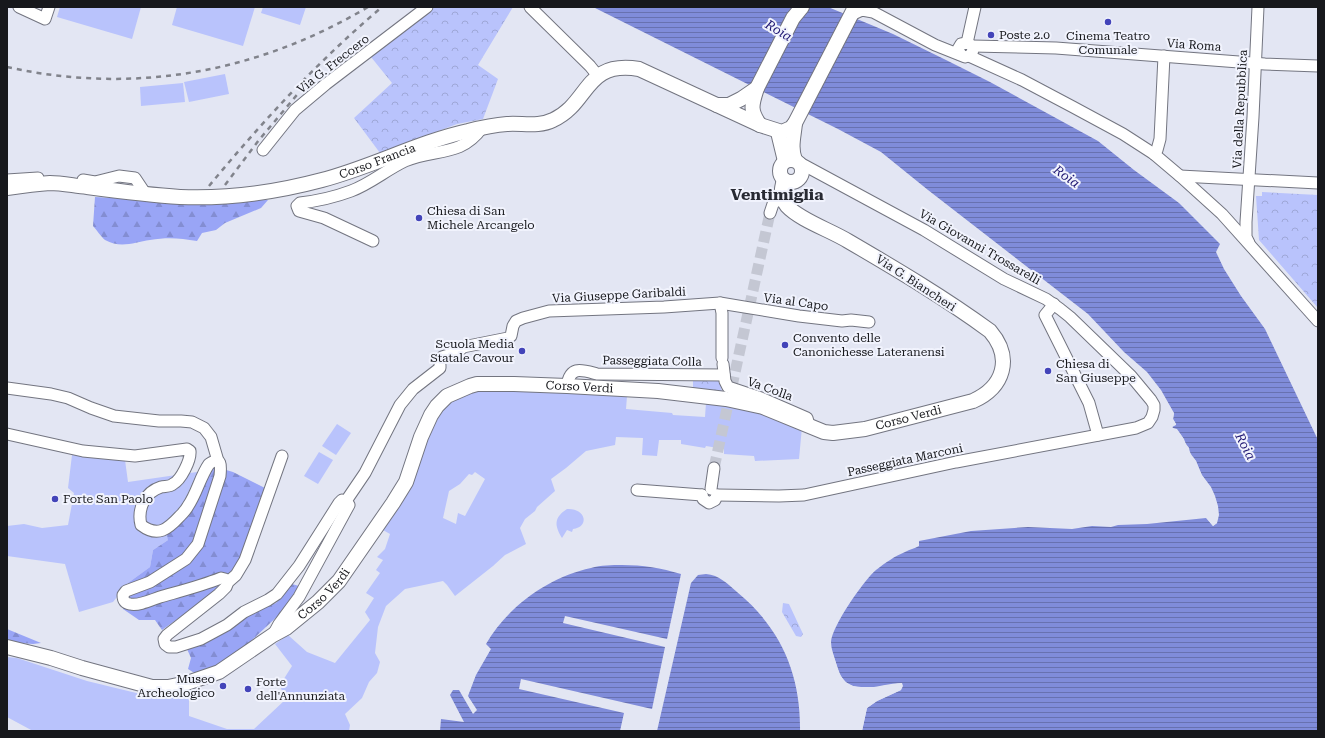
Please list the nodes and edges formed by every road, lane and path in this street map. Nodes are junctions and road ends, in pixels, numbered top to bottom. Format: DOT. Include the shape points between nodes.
graph roads {
  1 [pos="19,7"];
  2 [pos="48,7"];
  3 [pos="428,7"];
  4 [pos="530,7"];
  5 [pos="802,7"];
  6 [pos="975,7"];
  7 [pos="1258,7"];
  8 [pos="861,10"];
  9 [pos="795,13"];
  10 [pos="966,49"];
  11 [pos="1164,56"];
  12 [pos="1255,63"];
  13 [pos="1318,66"];
  14 [pos="598,76"];
  15 [pos="746,102"];
  16 [pos="717,105"];
  17 [pos="797,119"];
  18 [pos="760,125"];
  19 [pos="482,128"];
  20 [pos="778,132"];
  21 [pos="263,150"];
  22 [pos="1154,154"];
  23 [pos="793,161"];
  24 [pos="1180,176"];
  25 [pos="1249,178"];
  26 [pos="7,180"];
  27 [pos="784,180"];
  28 [pos="1318,183"];
  29 [pos="7,188"];
  30 [pos="145,194"];
  31 [pos="781,196"];
  32 [pos="770,213"];
  33 [pos="1247,213"];
  34 [pos="1226,218"];
  35 [pos="373,241"];
  36 [pos="1250,245"];
  37 [pos="720,303"];
  38 [pos="1054,304"];
  39 [pos="1318,321"];
  40 [pos="869,322"];
  41 [pos="723,366"];
  42 [pos="1131,376"];
  43 [pos="998,378"];
  44 [pos="567,386"];
  45 [pos="7,388"];
  46 [pos="809,425"];
  47 [pos="7,434"];
  48 [pos="1098,435"];
  49 [pos="282,456"];
  50 [pos="218,461"];
  51 [pos="714,468"];
  52 [pos="638,490"];
  53 [pos="710,493"];
  54 [pos="346,501"];
  55 [pos="228,582"];
  56 [pos="273,635"];
  57 [pos="7,647"];
  1 -- 2 [label="street" via="45,19"];
  3 -- 21 [label="street, Via G. Freccero" via="295,110"];
  4 -- 14 [label="street"];
  5 -- 9 [label="main road"];
  6 -- 10 [label="street"];
  7 -- 12 [label="street, Via della Repubblica"];
  8 -- 10 [label="street, Via Roma" via="927,40 938,40"];
  8 -- 17 [label="main road"];
  9 -- 15 [label="main road" via="757,88"];
  10 -- 11 [label="street, Via Roma" via="1056,48"];
  10 -- 22 [label="street" via="1123,134"];
  11 -- 12 [label="street, Via Roma"];
  11 -- 22 [label="street" via="1160,139"];
  12 -- 13 [label="street, Via Roma"];
  12 -- 25 [label="street, Via della Repubblica"];
  14 -- 16 [label="main road, Corso Francia" via="626,66 639,69"];
  14 -- 19 [label="main road, Corso Francia" via="567,111 547,123 506,124"];
  15 -- 16 [label="main road"];
  15 -- 18 [label="main road"];
  16 -- 18 [label="main road, Corso Francia"];
  17 -- 20 [label="main road" via="791,128"];
  17 -- 23 [label="main road"];
  18 -- 20 [label="main road, Corso Francia"];
  19 -- 30 [label="main road, Corso Francia" via="432,141 322,180 262,193 180,197"];
  19 -- 35 [label="street" via="475,138 462,146 406,160 351,191 300,203 297,206 299,211 324,218"];
  20 -- 23 [label="main road"];
  22 -- 24 [label="street"];
  23 -- 27 [label="main road" via="781,165 780,176"];
  23 -- 27 [label="main road" via="802,168 802,174 792,182"];
  23 -- 38 [label="street, Via Giovanni Trossarelli" via="924,230 1004,279"];
  24 -- 25 [label="street"];
  24 -- 34 [label="street"];
  25 -- 28 [label="street"];
  25 -- 33 [label="street, Via della Repubblica"];
  26 -- 30 [label="street" via="49,177 95,182 119,176 135,178"];
  27 -- 31 [label="main road"];
  29 -- 30 [label="main road, Corso Francia" via="51,183"];
  31 -- 32 [label="street" via="773,204"];
  31 -- 43 [label="main road, Via G. Biancheri" via="794,212 898,270 990,331 1002,349 1004,360 1003,371"];
  33 -- 34 [label="street" via="1239,219"];
  33 -- 36 [label="street, Via della Repubblica" via="1246,237"];
  34 -- 36 [label="street"];
  36 -- 39 [label="street"];
  37 -- 40 [label="street, Via al Capo" via="799,316"];
  37 -- 41 [label="street"];
  37 -- 54 [label="street, Via Giuseppe Garibaldi" via="549,311 516,321 511,336 499,341 463,347 458,352 442,357 440,364 400,405 365,473"];
  38 -- 42 [label="street, Via Giovanni Trossarelli"];
  38 -- 48 [label="street" via="1045,315 1088,399"];
  41 -- 44 [label="street, Passeggiata Colla" via="597,374 580,369 574,371"];
  41 -- 46 [label="street, Va Colla" via="728,387 792,411 806,418"];
  42 -- 48 [label="street, Passeggiata Marconi" via="1154,405 1152,417 1148,423 1136,428"];
  43 -- 46 [label="main road, Corso Verdi" via="984,396 973,401 864,429 833,433"];
  44 -- 46 [label="main road, Corso Verdi" via="726,399 763,407"];
  44 -- 56 [label="main road, Corso Verdi" via="477,384 459,389 447,396 431,415 393,503 339,581 307,611"];
  45 -- 50 [label="street" via="44,392 68,398 114,416 192,422 204,428 211,437"];
  47 -- 50 [label="street" via="83,451 134,456 190,451 186,467 177,482 172,486 162,486 154,490 142,503 139,513 141,525 147,530 154,531 170,527 188,507 206,469 213,461"];
  48 -- 53 [label="street, Passeggiata Marconi" via="804,495"];
  49 -- 55 [label="street" via="245,560 236,575"];
  50 -- 55 [label="street" via="222,465 220,476 198,544 186,559 150,582 126,591 123,599 125,603 130,604 143,602 221,578"];
  51 -- 53 [label="street"];
  52 -- 53 [label="street, Passeggiata Marconi"];
  54 -- 55 [label="street" via="342,500 339,503 299,566 277,594 202,639 176,647 165,644 164,639 167,635 219,594"];
  54 -- 56 [label="street" via="349,505 299,597"];
  56 -- 57 [label="main road, Corso Verdi" via="219,672 187,684 168,687 152,687"];
}
